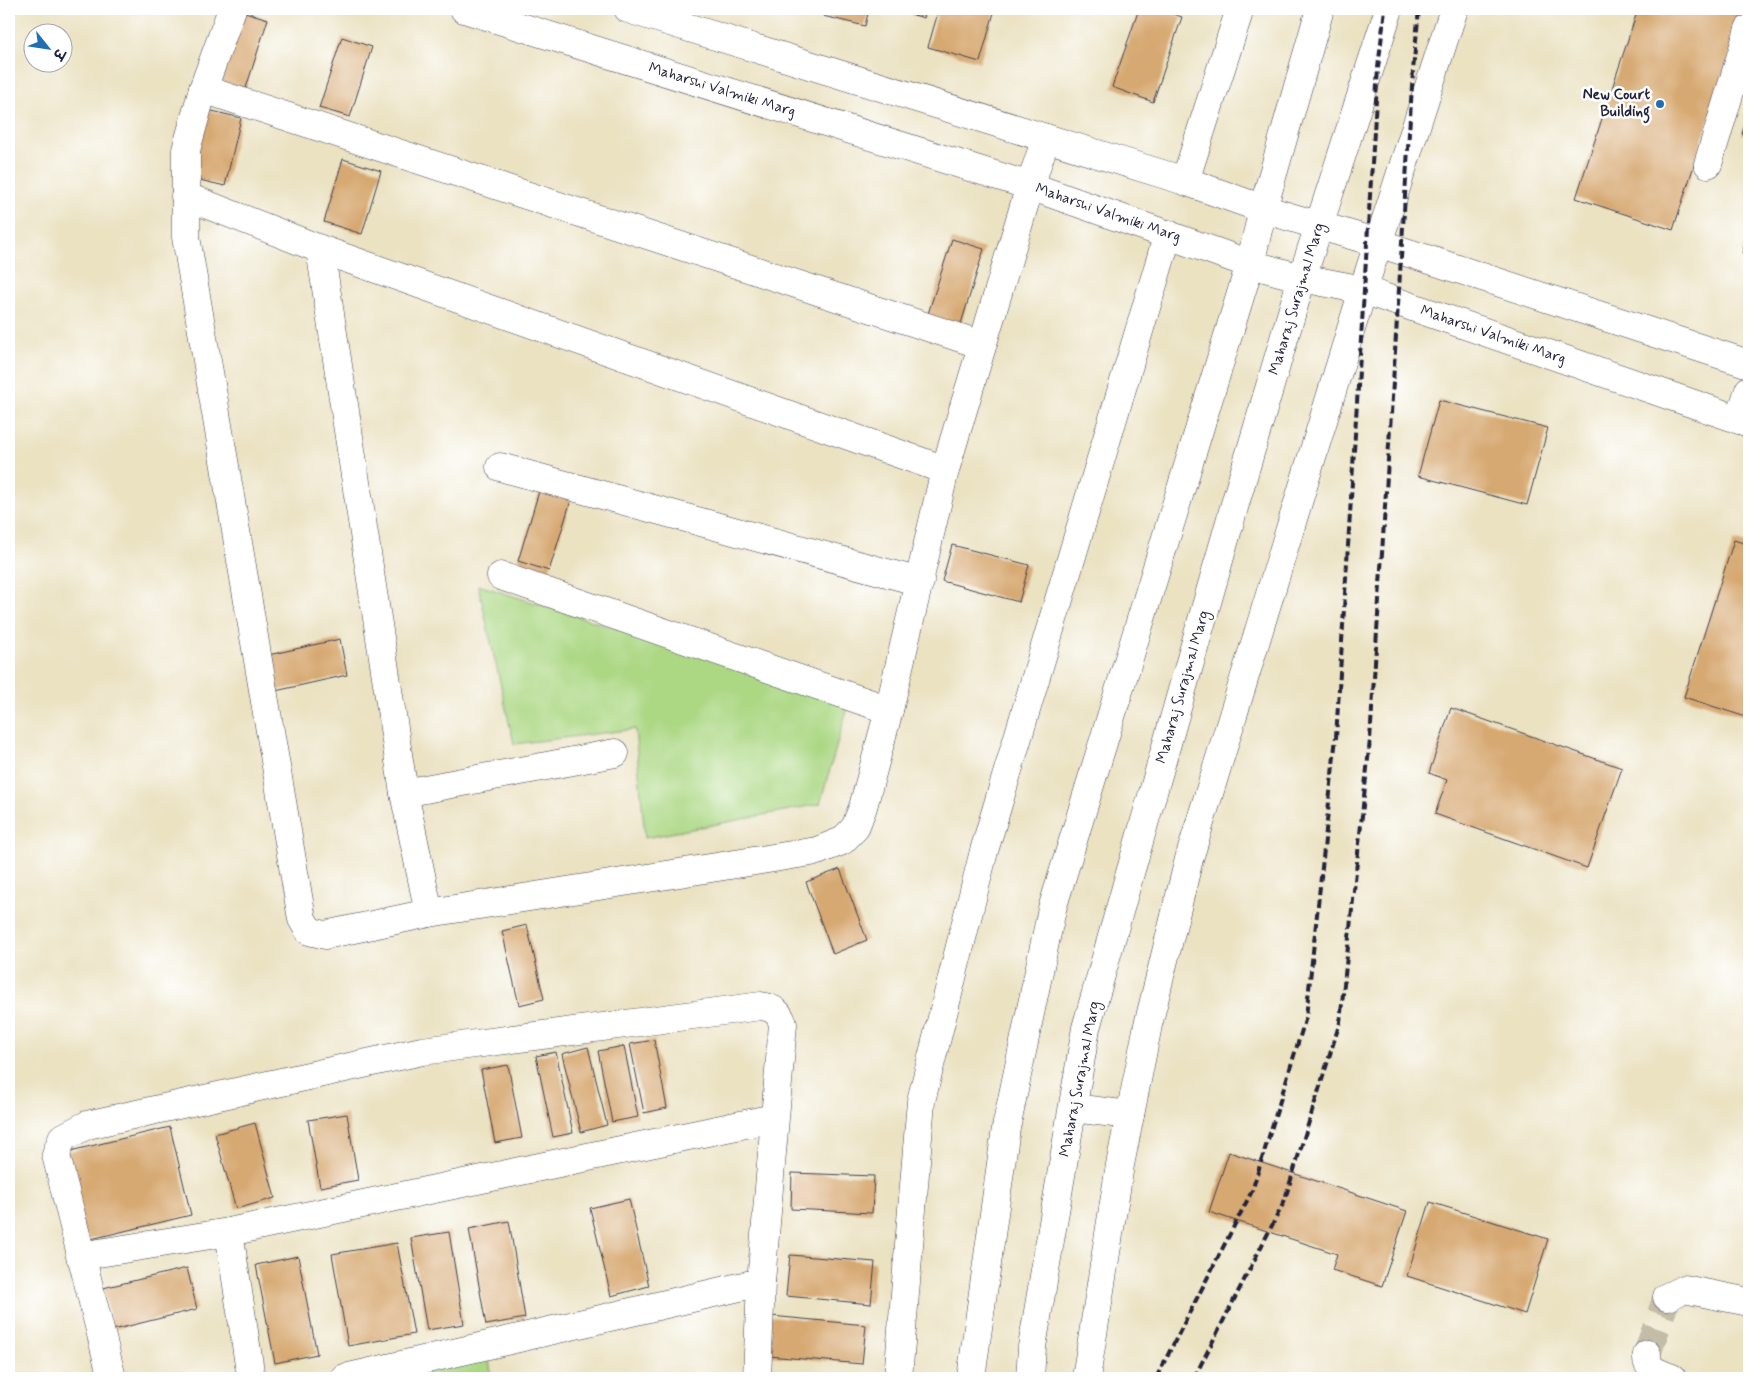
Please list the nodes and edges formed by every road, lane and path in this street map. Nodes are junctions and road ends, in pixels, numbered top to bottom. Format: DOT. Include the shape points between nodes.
graph roads {
  1 [pos="232,9"];
  2 [pos="464,9"];
  3 [pos="628,9"];
  4 [pos="1240,9"];
  5 [pos="1320,9"];
  6 [pos="1389,9"];
  7 [pos="1454,9"];
  8 [pos="1749,29"];
  9 [pos="203,89"];
  10 [pos="1046,138"];
  11 [pos="1708,164"];
  12 [pos="1185,181"];
  13 [pos="1030,186"];
  14 [pos="185,196"];
  15 [pos="1263,209"];
  16 [pos="1319,225"];
  17 [pos="1168,234"];
  18 [pos="1378,243"];
  19 [pos="320,249"];
  20 [pos="1250,264"];
  21 [pos="1302,278"];
  22 [pos="1362,290"];
  23 [pos="982,345"];
  24 [pos="1749,364"];
  25 [pos="1749,390"];
  26 [pos="1744,422"];
  27 [pos="500,467"];
  28 [pos="945,470"];
  29 [pos="501,576"];
  30 [pos="920,582"];
  31 [pos="889,710"];
  32 [pos="615,753"];
  33 [pos="404,793"];
  34 [pos="429,913"];
  35 [pos="1073,1108"];
  36 [pos="1130,1115"];
  37 [pos="774,1118"];
  38 [pos="228,1232"];
  39 [pos="80,1256"];
  40 [pos="762,1282"];
  41 [pos="1668,1297"];
  42 [pos="1749,1302"];
  43 [pos="1647,1354"];
  44 [pos="112,1378"];
  45 [pos="251,1378"];
  46 [pos="345,1378"];
  47 [pos="757,1378"];
  48 [pos="898,1378"];
  49 [pos="971,1378"];
  50 [pos="1030,1378"];
  51 [pos="1086,1378"];
  52 [pos="1672,1378"];
  1 -- 9 [label="street"];
  2 -- 13 [label="street, Maharshi Valmiki Marg"];
  3 -- 10 [label="street"];
  4 -- 12 [label="street"];
  5 -- 15 [label="street"];
  6 -- 16 [label="street, Maharaj Surajmal Marg"];
  7 -- 18 [label="street"];
  8 -- 11 [label="street"];
  9 -- 14 [label="street" via="186,150"];
  9 -- 23 [label="street"];
  10 -- 12 [label="street"];
  10 -- 13 [label="street"];
  12 -- 15 [label="street"];
  13 -- 17 [label="street, Maharshi Valmiki Marg"];
  13 -- 23 [label="street"];
  14 -- 19 [label="street"];
  14 -- 34 [label="street" via="186,237 302,919 308,931 325,935"];
  15 -- 16 [label="street"];
  15 -- 20 [label="street"];
  16 -- 18 [label="street"];
  16 -- 21 [label="street, Maharaj Surajmal Marg"];
  17 -- 20 [label="street, Maharshi Valmiki Marg"];
  17 -- 48 [label="street" via="984,851 921,1100"];
  18 -- 22 [label="street"];
  18 -- 24 [label="street"];
  19 -- 28 [label="street"];
  19 -- 33 [label="street"];
  20 -- 21 [label="street, Maharshi Valmiki Marg"];
  20 -- 49 [label="street" via="1052,909 1006,1128"];
  21 -- 22 [label="street, Maharshi Valmiki Marg"];
  21 -- 35 [label="street, Maharaj Surajmal Marg" via="1089,1019"];
  22 -- 26 [label="street, Maharshi Valmiki Marg"];
  22 -- 36 [label="street" via="1189,859 1148,1025"];
  23 -- 28 [label="street"];
  25 -- 26 [label="street"];
  27 -- 30 [label="street"];
  28 -- 30 [label="street"];
  29 -- 31 [label="street"];
  30 -- 31 [label="street"];
  31 -- 34 [label="street" via="863,807 855,828 842,841 817,851"];
  32 -- 33 [label="street"];
  33 -- 34 [label="street"];
  35 -- 36 [label="street"];
  35 -- 50 [label="street, Maharaj Surajmal Marg" via="1032,1348"];
  36 -- 51 [label="street"];
  37 -- 38 [label="street"];
  37 -- 39 [label="street" via="783,1024 780,1014 762,1006 422,1051 87,1125 62,1138 56,1156"];
  37 -- 40 [label="street"];
  38 -- 39 [label="street"];
  38 -- 45 [label="street"];
  39 -- 44 [label="street"];
  40 -- 46 [label="street"];
  40 -- 47 [label="street"];
  41 -- 42 [label="street" via="1684,1289"];
  43 -- 52 [label="street" via="1646,1361 1651,1369"];
}
